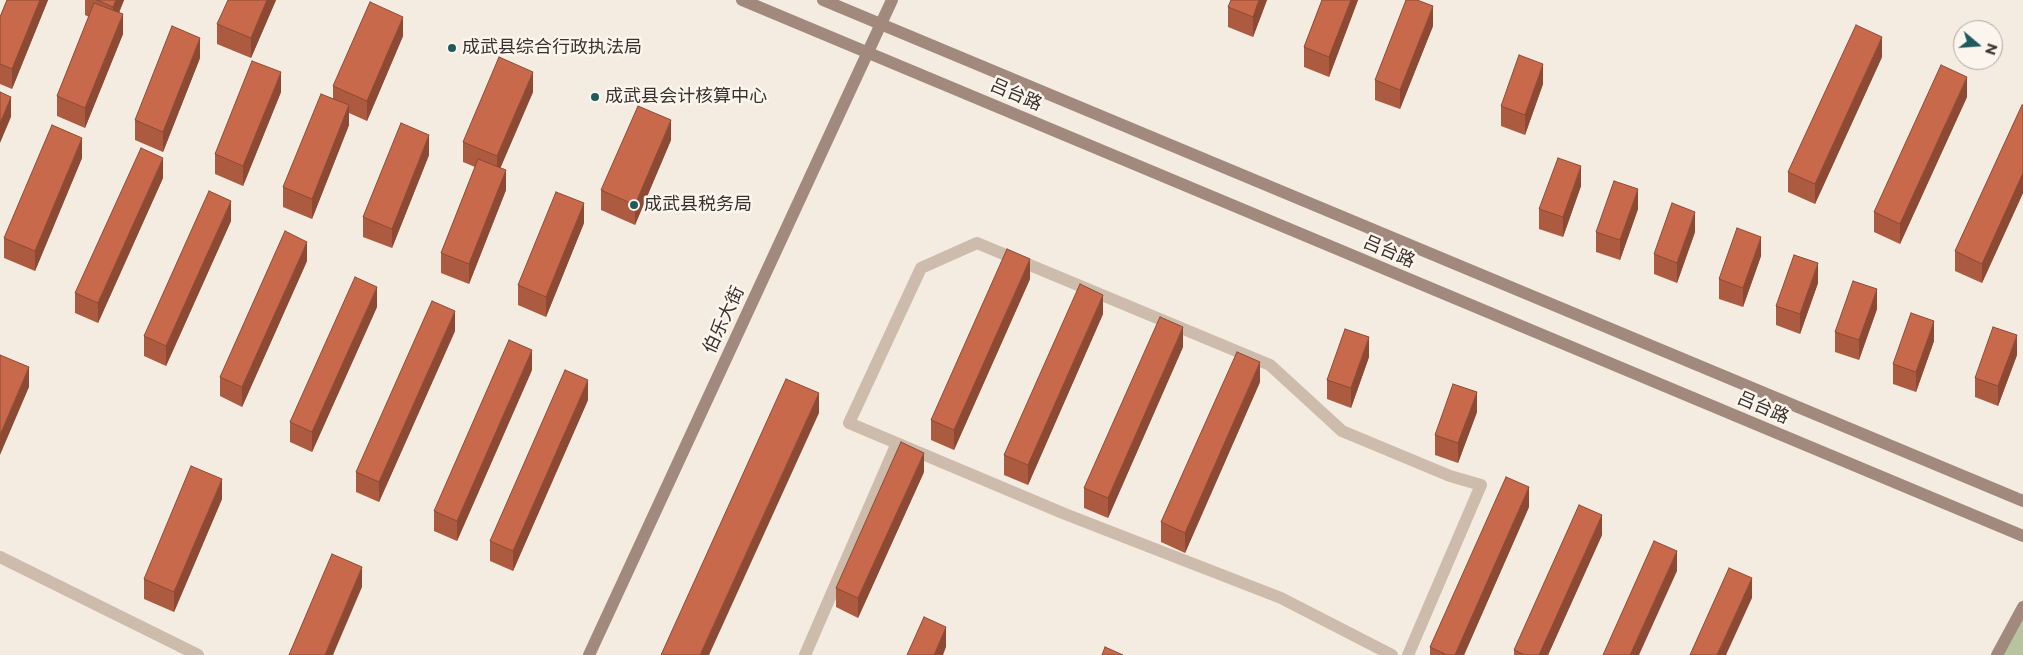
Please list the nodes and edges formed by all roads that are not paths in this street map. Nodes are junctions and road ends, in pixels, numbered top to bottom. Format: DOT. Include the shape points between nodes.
graph roads {
  1 [pos="742,0"];
  2 [pos="823,0"];
  3 [pos="892,0"];
  4 [pos="881,24"];
  5 [pos="867,52"];
  6 [pos="897,443"];
  7 [pos="2023,502"];
  8 [pos="2023,536"];
  9 [pos="0,557"];
  10 [pos="2023,607"];
  11 [pos="198,655"];
  12 [pos="589,655"];
  13 [pos="805,655"];
  14 [pos="1392,655"];
  15 [pos="1408,655"];
  16 [pos="1997,655"];
  1 -- 5 [label="main road, 吕台路"];
  2 -- 4 [label="main road, 吕台路"];
  3 -- 4 [label="main road, 伯乐大街"];
  4 -- 5 [label="main road, 伯乐大街"];
  4 -- 7 [label="main road, 吕台路"];
  5 -- 8 [label="main road, 吕台路"];
  5 -- 12 [label="main road, 伯乐大街"];
  6 -- 13 [label="street"];
  6 -- 14 [label="street" via="1065,514 1281,598"];
  6 -- 15 [label="street" via="849,422 921,268 978,243 1270,366 1342,431 1450,476 1481,485"];
  9 -- 11 [label="street"];
  10 -- 16 [label="main road"];
}
